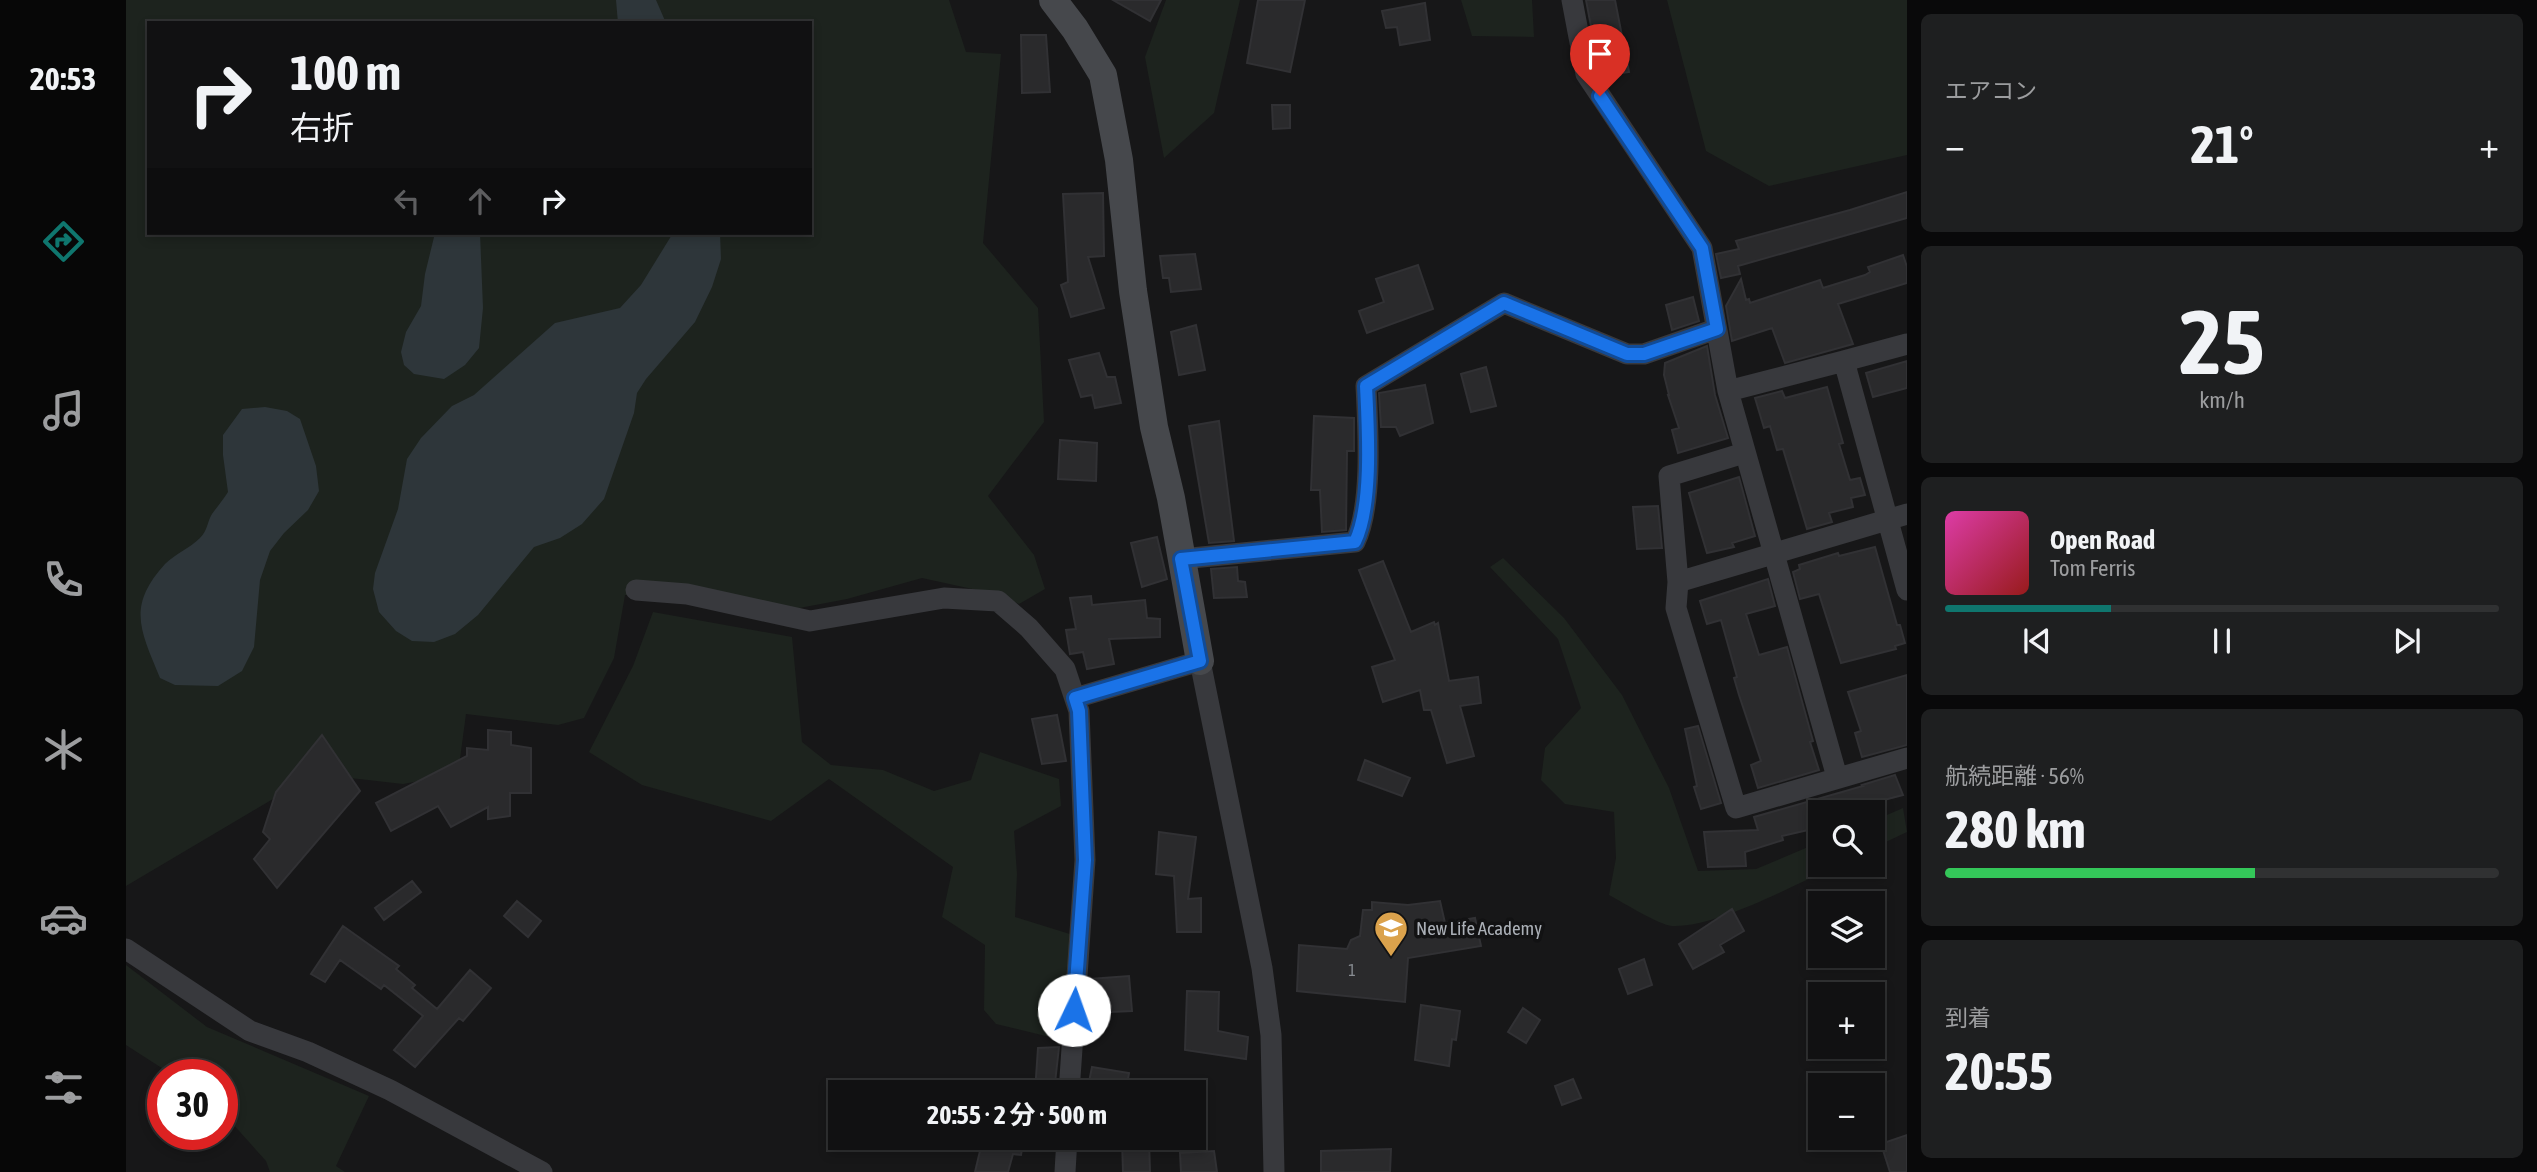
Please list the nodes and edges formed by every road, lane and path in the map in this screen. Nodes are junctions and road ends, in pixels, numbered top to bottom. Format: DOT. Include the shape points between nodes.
graph roads {
  1 [pos="1053,0"];
  2 [pos="1572,0"];
  3 [pos="1717,329"];
  4 [pos="1907,344"];
  5 [pos="1844,361"];
  6 [pos="1728,391"];
  7 [pos="1744,453"];
  8 [pos="1897,517"];
  9 [pos="1773,553"];
  10 [pos="1181,559"];
  11 [pos="1678,582"];
  12 [pos="636,590"];
  13 [pos="1907,590"];
  14 [pos="1200,661"];
  15 [pos="1075,698"];
  16 [pos="1907,758"];
  17 [pos="1837,777"];
  18 [pos="126,949"];
  19 [pos="1070,1080"];
  20 [pos="1066,1150"];
  21 [pos="542,1172"];
  22 [pos="1065,1172"];
  23 [pos="1274,1172"];
  1 -- 10 [label="street" via="1103,75 1119,160 1154,427"];
  2 -- 3 [label="street" via="1586,74 1702,248"];
  3 -- 6 [label="street"];
  3 -- 10 [label="street" via="1644,354 1627,354 1504,303 1366,386 1365,502 1363,527 1355,542"];
  4 -- 5 [label="street"];
  5 -- 6 [label="street"];
  5 -- 8 [label="street"];
  6 -- 7 [label="street"];
  7 -- 9 [label="street"];
  7 -- 11 [label="street" via="1669,476"];
  8 -- 9 [label="street"];
  8 -- 13 [label="street"];
  9 -- 11 [label="street"];
  9 -- 17 [label="street"];
  10 -- 14 [label="street"];
  11 -- 17 [label="street" via="1676,608 1736,808"];
  12 -- 15 [label="street" via="687,594 810,621 944,598 998,601 1065,670"];
  14 -- 15 [label="street"];
  14 -- 23 [label="street" via="1262,968 1271,1035"];
  15 -- 19 [label="street" via="1085,860"];
  16 -- 17 [label="street"];
  18 -- 21 [label="street" via="250,1031 309,1052 390,1090"];
  20 -- 22 [label="street"];
}
